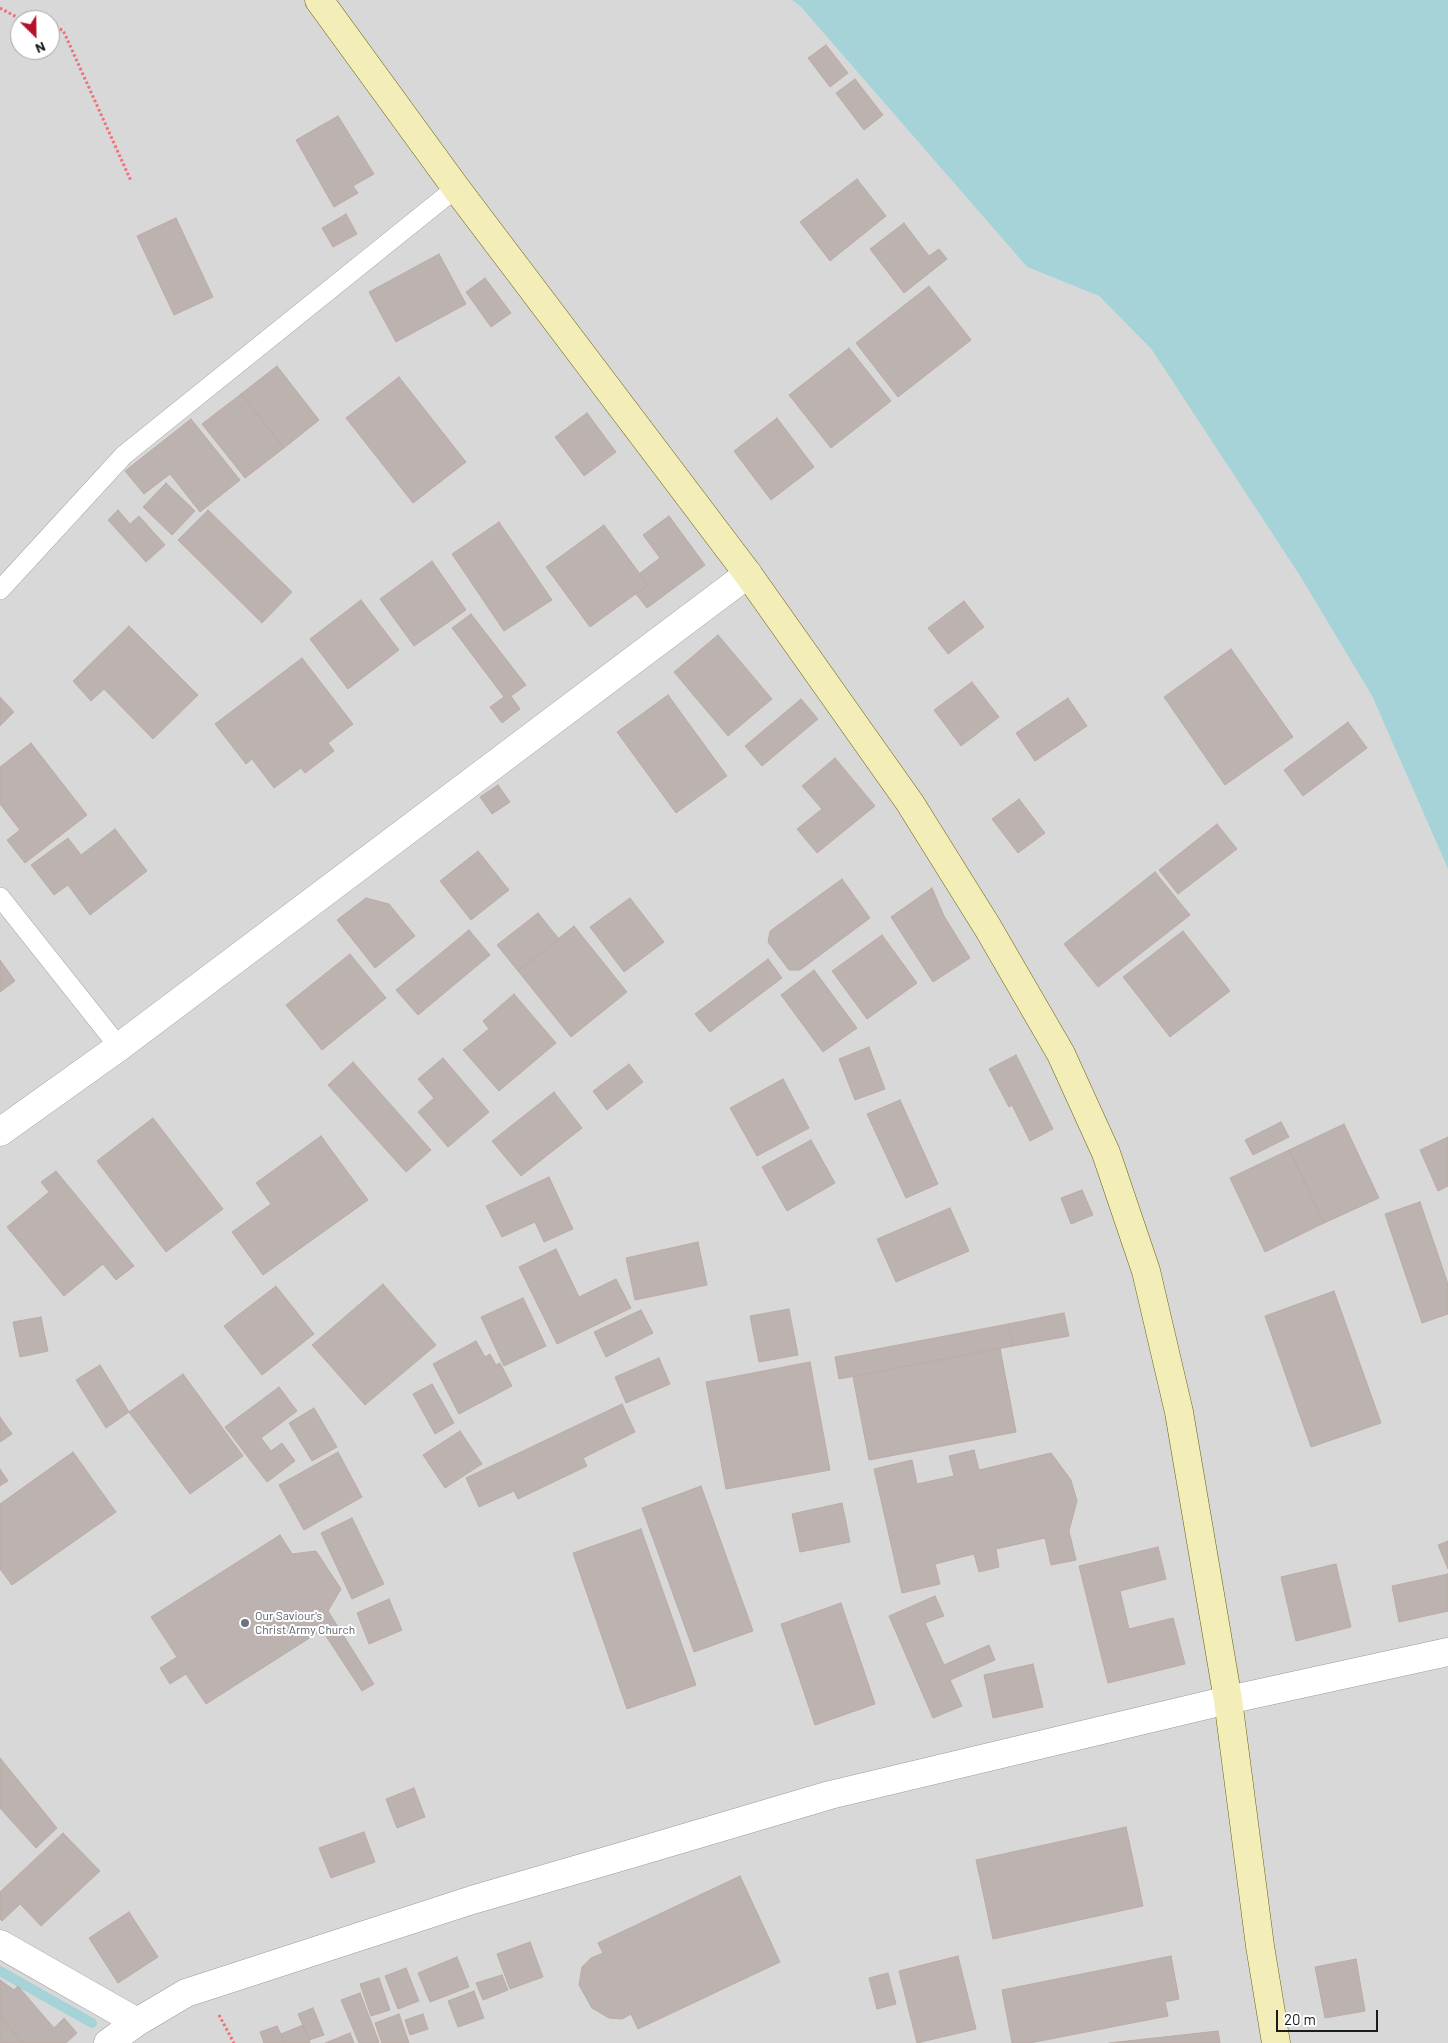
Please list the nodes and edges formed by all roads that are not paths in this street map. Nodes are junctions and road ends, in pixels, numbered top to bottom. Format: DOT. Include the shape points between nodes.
graph roads {
  1 [pos="319,0"];
  2 [pos="456,188"];
  3 [pos="748,574"];
  4 [pos="0,590"];
  5 [pos="0,897"];
  6 [pos="119,1047"];
  7 [pos="0,1132"];
  8 [pos="1448,1652"];
  9 [pos="1228,1700"];
  10 [pos="0,1944"];
  11 [pos="137,2022"];
  12 [pos="108,2043"];
  13 [pos="1276,2043"];
  1 -- 2 [label="street"];
  2 -- 3 [label="street"];
  2 -- 4 [label="lane" via="124,455"];
  3 -- 6 [label="street"];
  3 -- 9 [label="street" via="910,804 988,928 1061,1054 1106,1153 1146,1271 1180,1412"];
  5 -- 6 [label="lane"];
  6 -- 7 [label="street"];
  8 -- 9 [label="street"];
  9 -- 11 [label="street" via="830,1795 481,1897 186,1993"];
  9 -- 13 [label="street"];
  10 -- 11 [label="street"];
  11 -- 12 [label="street"];
}
